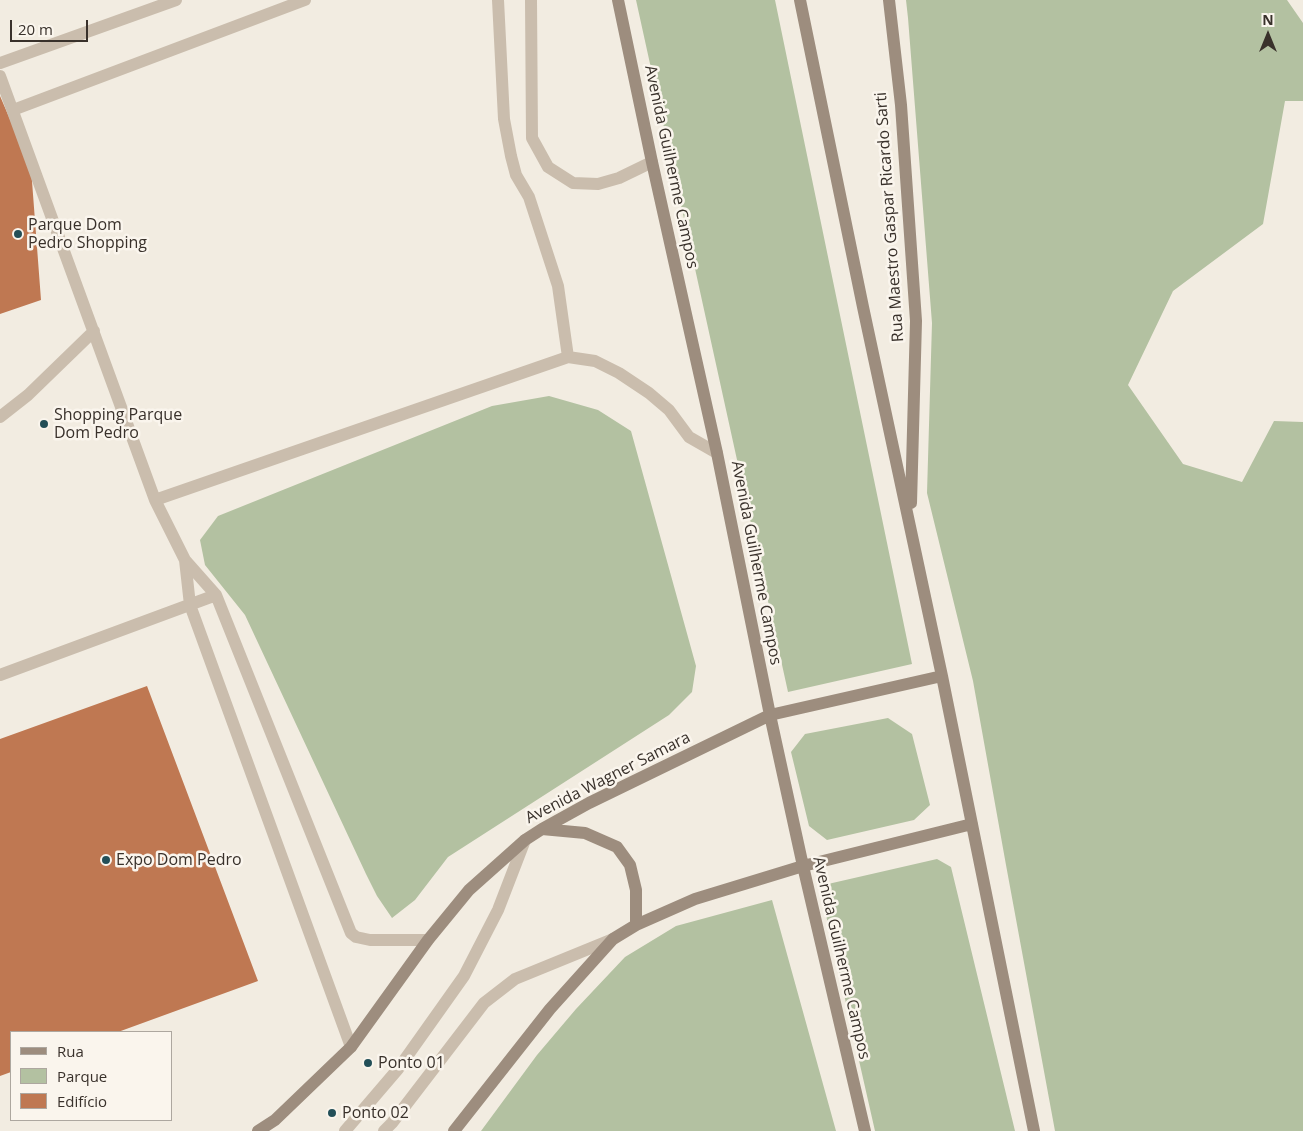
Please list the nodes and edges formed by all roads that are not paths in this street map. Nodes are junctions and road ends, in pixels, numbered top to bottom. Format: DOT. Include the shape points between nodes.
graph roads {
  1 [pos="176,0"];
  2 [pos="305,0"];
  3 [pos="498,0"];
  4 [pos="531,0"];
  5 [pos="618,0"];
  6 [pos="800,0"];
  7 [pos="889,0"];
  8 [pos="0,63"];
  9 [pos="0,76"];
  10 [pos="13,110"];
  11 [pos="652,162"];
  12 [pos="94,331"];
  13 [pos="568,357"];
  14 [pos="0,417"];
  15 [pos="717,453"];
  16 [pos="155,500"];
  17 [pos="910,523"];
  18 [pos="185,560"];
  19 [pos="216,595"];
  20 [pos="190,605"];
  21 [pos="0,675"];
  22 [pos="942,676"];
  23 [pos="770,715"];
  24 [pos="972,824"];
  25 [pos="542,829"];
  26 [pos="525,840"];
  27 [pos="803,866"];
  28 [pos="636,925"];
  29 [pos="613,939"];
  30 [pos="428,940"];
  31 [pos="351,1047"];
  32 [pos="258,1131"];
  33 [pos="345,1131"];
  34 [pos="384,1131"];
  35 [pos="454,1131"];
  36 [pos="865,1131"];
  37 [pos="1034,1131"];
  1 -- 8 [label="lane"];
  2 -- 10 [label="lane"];
  3 -- 13 [label="lane" via="504,119 511,156 516,175 529,197 558,286"];
  4 -- 11 [label="lane" via="532,138 548,167 573,183 598,184"];
  5 -- 11 [label="main road, Avenida Guilherme Campos"];
  6 -- 17 [label="main road"];
  7 -- 17 [label="main road, Rua Maestro Gaspar Ricardo Sarti" via="901,105 916,320"];
  9 -- 10 [label="lane"];
  10 -- 12 [label="lane"];
  11 -- 15 [label="main road, Avenida Guilherme Campos"];
  12 -- 14 [label="lane"];
  12 -- 16 [label="lane"];
  13 -- 15 [label="lane" via="595,361 620,373 669,410 689,437"];
  13 -- 16 [label="lane"];
  15 -- 23 [label="main road, Avenida Guilherme Campos"];
  16 -- 18 [label="lane"];
  17 -- 22 [label="main road"];
  18 -- 19 [label="lane"];
  18 -- 20 [label="lane"];
  19 -- 20 [label="lane"];
  19 -- 30 [label="lane" via="351,933 370,940"];
  20 -- 21 [label="lane"];
  20 -- 31 [label="lane"];
  22 -- 23 [label="main road, Avenida Wagner Samara"];
  22 -- 24 [label="main road"];
  23 -- 25 [label="main road, Avenida Wagner Samara"];
  23 -- 27 [label="main road, Avenida Guilherme Campos"];
  24 -- 27 [label="main road"];
  24 -- 37 [label="main road"];
  25 -- 26 [label="main road, Avenida Wagner Samara"];
  25 -- 28 [label="main road" via="585,833 618,846 630,865 636,890"];
  26 -- 30 [label="main road, Avenida Wagner Samara" via="469,890"];
  26 -- 33 [label="lane" via="498,910 464,976 398,1069"];
  27 -- 28 [label="main road" via="695,899"];
  27 -- 36 [label="main road, Avenida Guilherme Campos"];
  28 -- 29 [label="main road"];
  29 -- 34 [label="lane" via="514,979 484,1003"];
  29 -- 35 [label="main road" via="550,1009"];
  30 -- 31 [label="main road, Avenida Wagner Samara"];
  31 -- 32 [label="main road, Avenida Wagner Samara" via="275,1120"];
}
